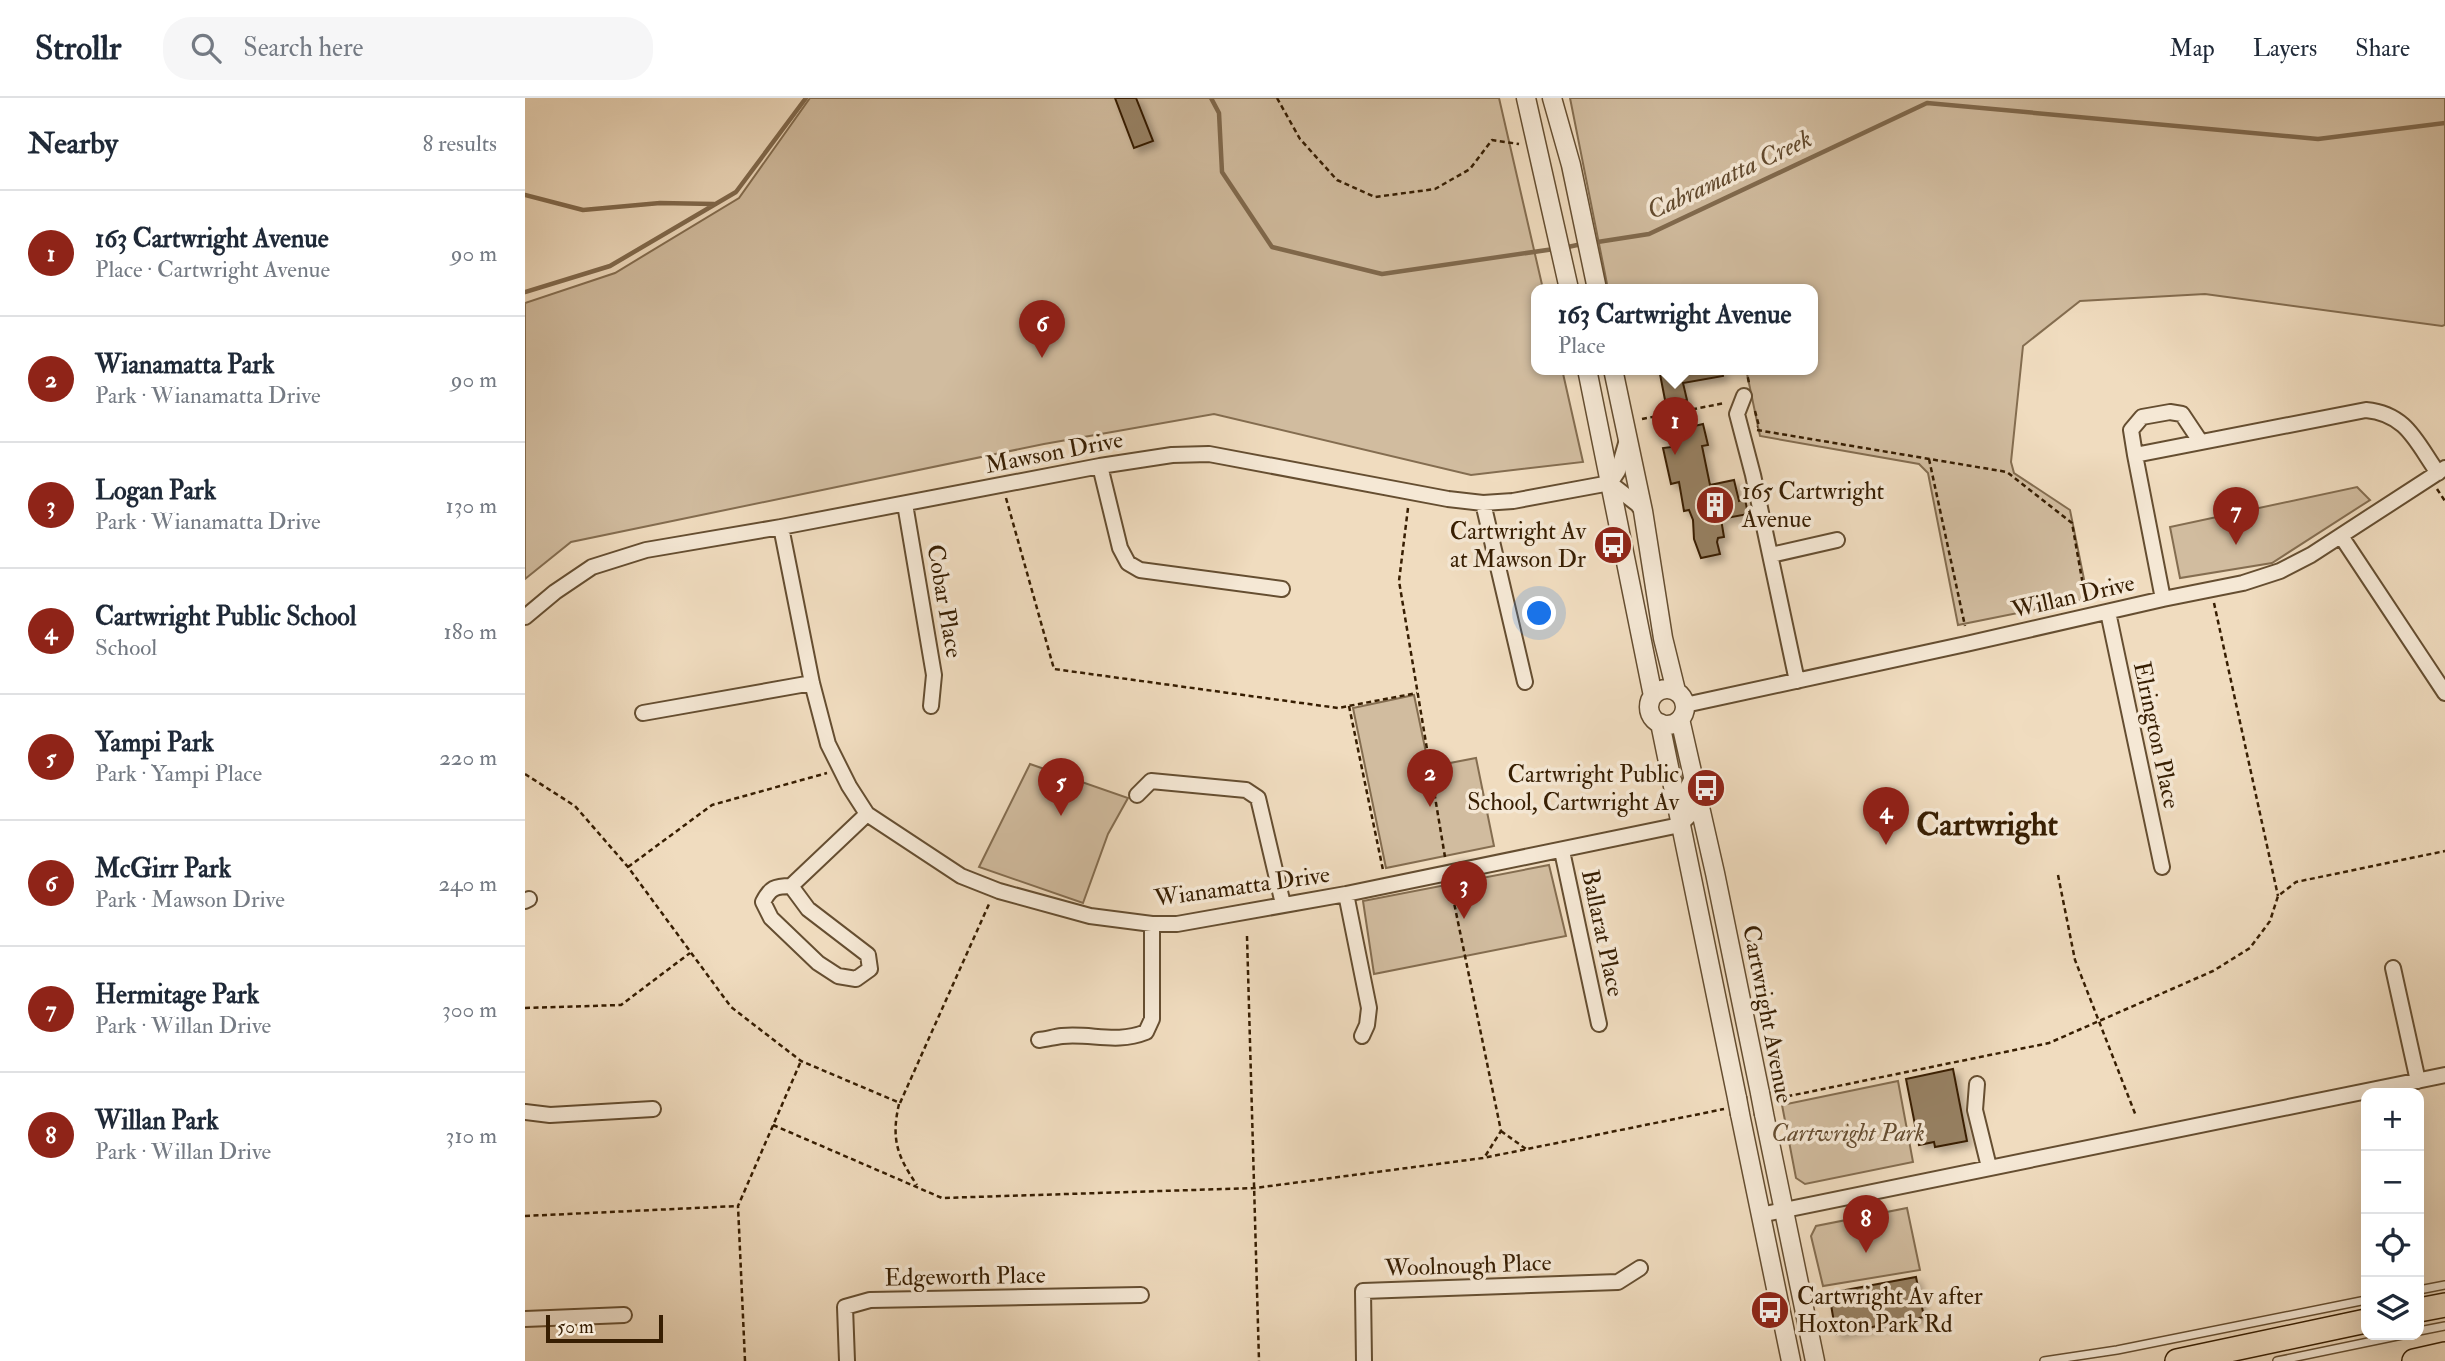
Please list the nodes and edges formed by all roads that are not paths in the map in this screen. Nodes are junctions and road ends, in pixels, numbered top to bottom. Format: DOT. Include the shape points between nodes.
graph roads {
  1 [pos="1525,98"];
  2 [pos="1552,98"];
  3 [pos="1568,284"];
  4 [pos="1596,284"];
  5 [pos="1588,375"];
  6 [pos="1614,375"];
  7 [pos="1743,398"];
  8 [pos="1627,440"];
  9 [pos="2200,441"];
  10 [pos="2135,455"];
  11 [pos="1100,466"];
  12 [pos="2441,470"];
  13 [pos="1610,483"];
  14 [pos="1483,503"];
  15 [pos="905,504"];
  16 [pos="1643,511"];
  17 [pos="781,527"];
  18 [pos="2341,536"];
  19 [pos="1837,540"];
  20 [pos="1771,555"];
  21 [pos="1282,589"];
  22 [pos="2163,598"];
  23 [pos="2108,611"];
  24 [pos="525,617"];
  25 [pos="1797,681"];
  26 [pos="1525,682"];
  27 [pos="812,683"];
  28 [pos="2445,693"];
  29 [pos="1653,696"];
  30 [pos="1680,705"];
  31 [pos="931,706"];
  32 [pos="643,713"];
  33 [pos="1660,723"];
  34 [pos="1692,777"];
  35 [pos="1137,795"];
  36 [pos="867,814"];
  37 [pos="1680,825"];
  38 [pos="1562,851"];
  39 [pos="2162,867"];
  40 [pos="790,886"];
  41 [pos="1346,894"];
  42 [pos="1283,904"];
  43 [pos="1152,924"];
  44 [pos="2393,968"];
  45 [pos="1599,1024"];
  46 [pos="1362,1036"];
  47 [pos="1039,1040"];
  48 [pos="2445,1075"];
  49 [pos="2418,1081"];
  50 [pos="1977,1084"];
  51 [pos="653,1109"];
  52 [pos="525,1112"];
  53 [pos="1989,1167"];
  54 [pos="1783,1211"];
  55 [pos="1760,1215"];
  56 [pos="1640,1268"];
  57 [pos="2445,1285"];
  58 [pos="2424,1289"];
  59 [pos="1141,1295"];
  60 [pos="2361,1301"];
  61 [pos="2445,1305"];
  62 [pos="2424,1309"];
  63 [pos="624,1315"];
  64 [pos="525,1319"];
  65 [pos="2361,1322"];
  66 [pos="2445,1326"];
  67 [pos="2424,1330"];
  68 [pos="2378,1340"];
  69 [pos="2445,1354"];
  70 [pos="847,1361"];
  71 [pos="1364,1361"];
  72 [pos="1791,1361"];
  73 [pos="1815,1361"];
  74 [pos="2043,1361"];
  75 [pos="2177,1361"];
  76 [pos="2277,1361"];
  77 [pos="2414,1361"];
  1 -- 3 [label="street"];
  2 -- 4 [label="street"];
  5 -- 13 [label="street"];
  6 -- 8 [label="street, Cartwright Avenue"];
  7 -- 20 [label="street" via="1737,414"];
  8 -- 13 [label="street"];
  8 -- 16 [label="street, Cartwright Avenue"];
  9 -- 10 [label="street"];
  9 -- 10 [label="street" via="2182,414 2142,417 2131,430"];
  9 -- 12 [label="street" via="2366,410 2385,412 2401,421"];
  10 -- 22 [label="street"];
  11 -- 14 [label="street, Mawson Drive" via="1209,454"];
  11 -- 15 [label="street, Mawson Drive"];
  11 -- 21 [label="street" via="1120,548 1128,563 1140,570"];
  12 -- 18 [label="street, Willan Drive"];
  13 -- 14 [label="street, Mawson Drive"];
  13 -- 16 [label="street"];
  13 -- 29 [label="street"];
  14 -- 26 [label="street"];
  15 -- 17 [label="street, Mawson Drive"];
  15 -- 31 [label="street, Cobar Place" via="934,675"];
  16 -- 30 [label="street, Cartwright Avenue" via="1663,638"];
  17 -- 24 [label="street, Mawson Drive" via="646,550 592,566"];
  17 -- 27 [label="street, Wianamatta Drive"];
  18 -- 22 [label="street, Willan Drive" via="2280,571"];
  18 -- 28 [label="street"];
  19 -- 20 [label="street"];
  20 -- 25 [label="street"];
  22 -- 23 [label="street, Willan Drive"];
  23 -- 25 [label="street, Willan Drive"];
  23 -- 39 [label="street, Elrington Place"];
  25 -- 30 [label="street, Willan Drive"];
  27 -- 32 [label="street"];
  27 -- 36 [label="street, Wianamatta Drive" via="828,744"];
  29 -- 30 [label="street" via="1662,690"];
  29 -- 33 [label="street" via="1650,711"];
  30 -- 33 [label="street" via="1669,724"];
  30 -- 34 [label="street, Cartwright Avenue"];
  33 -- 37 [label="street, Cartwright Avenue"];
  34 -- 37 [label="street" via="1689,815"];
  34 -- 54 [label="street, Cartwright Avenue" via="1764,1102"];
  35 -- 42 [label="street" via="1151,781 1246,790 1258,798"];
  36 -- 40 [label="street"];
  36 -- 43 [label="street, Wianamatta Drive" via="961,876 996,890 1090,916"];
  37 -- 38 [label="street, Wianamatta Drive"];
  37 -- 55 [label="street, Cartwright Avenue"];
  38 -- 41 [label="street, Wianamatta Drive"];
  38 -- 45 [label="street, Ballarat Place"];
  40 -- 40 [label="street" via="808,909 868,955 870,969 856,979 838,976 771,918 763,902 768,891"];
  41 -- 42 [label="street, Wianamatta Drive"];
  41 -- 46 [label="street" via="1369,1009"];
  42 -- 43 [label="street, Wianamatta Drive" via="1217,918"];
  43 -- 47 [label="street" via="1152,1019 1146,1032 1133,1037"];
  44 -- 49 [label="street"];
  48 -- 49 [label="street"];
  49 -- 53 [label="street"];
  50 -- 53 [label="street" via="1975,1110"];
  51 -- 52 [label="street" via="550,1115"];
  53 -- 54 [label="street"];
  54 -- 55 [label="street"];
  54 -- 73 [label="street, Cartwright Avenue"];
  55 -- 72 [label="street, Cartwright Avenue"];
  56 -- 71 [label="street, Woolnough Place" via="1618,1282 1363,1291"];
  57 -- 58 [label="lane"];
  59 -- 70 [label="street, Edgeworth Place" via="870,1300 845,1307"];
  60 -- 74 [label="lane"];
  61 -- 62 [label="main road"];
  63 -- 64 [label="street"];
  65 -- 75 [label="main road"];
  66 -- 67 [label="lane"];
  68 -- 76 [label="lane"];
  69 -- 77 [label="main road"];
}
